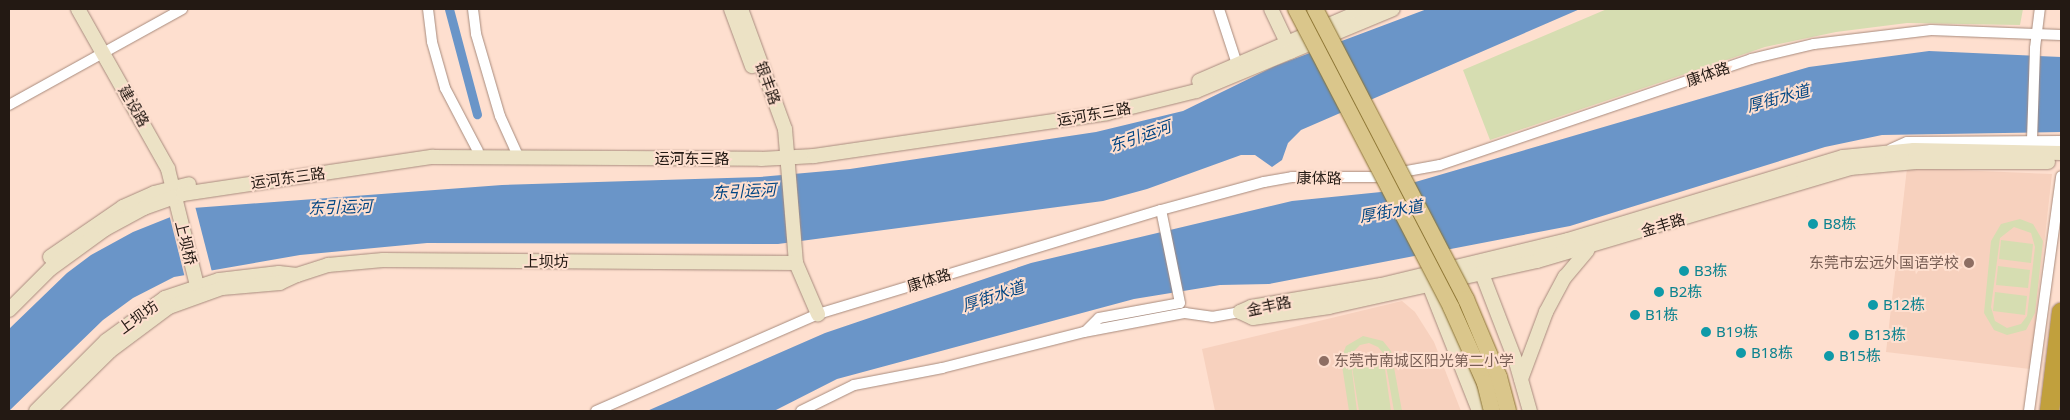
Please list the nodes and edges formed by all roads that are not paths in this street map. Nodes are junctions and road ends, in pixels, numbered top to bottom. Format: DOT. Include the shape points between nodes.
graph roads {
  1 [pos="78,9"];
  2 [pos="89,9"];
  3 [pos="182,9"];
  4 [pos="428,9"];
  5 [pos="473,9"];
  6 [pos="731,9"];
  7 [pos="741,9"];
  8 [pos="1219,9"];
  9 [pos="1271,9"];
  10 [pos="1296,9"];
  11 [pos="1315,9"];
  12 [pos="1366,9"];
  13 [pos="1393,9"];
  14 [pos="2040,9"];
  15 [pos="1339,20"];
  16 [pos="2036,34"];
  17 [pos="2061,35"];
  18 [pos="106,48"];
  19 [pos="1290,48"];
  20 [pos="1238,64"];
  21 [pos="9,105"];
  22 [pos="2032,140"];
  23 [pos="2061,141"];
  24 [pos="478,151"];
  25 [pos="1888,151"];
  26 [pos="785,152"];
  27 [pos="2061,153"];
  28 [pos="517,155"];
  29 [pos="2061,162"];
  30 [pos="2061,176"];
  31 [pos="179,196"];
  32 [pos="1160,210"];
  33 [pos="1600,244"];
  34 [pos="796,262"];
  35 [pos="1480,268"];
  36 [pos="1428,280"];
  37 [pos="201,285"];
  38 [pos="9,298"];
  39 [pos="9,310"];
  40 [pos="1240,312"];
  41 [pos="818,314"];
  42 [pos="2060,317"];
  43 [pos="1084,332"];
  44 [pos="1521,379"];
  45 [pos="820,400"];
  46 [pos="36,411"];
  47 [pos="49,411"];
  48 [pos="596,411"];
  49 [pos="801,411"];
  50 [pos="822,411"];
  51 [pos="1479,411"];
  52 [pos="1492,411"];
  53 [pos="1508,411"];
  54 [pos="1530,411"];
  55 [pos="2029,411"];
  56 [pos="2049,411"];
  1 -- 18 [label="street, 建设路"];
  2 -- 18 [label="street, 建设路"];
  3 -- 18 [label="street"];
  4 -- 24 [label="street" via="432,42 445,88"];
  5 -- 28 [label="street" via="476,34 500,116"];
  6 -- 26 [label="street, 银丰路"];
  7 -- 26 [label="street, 银丰路" via="785,129"];
  8 -- 20 [label="street"];
  9 -- 19 [label="street"];
  10 -- 52 [label="main road, bridge" via="1451,307 1476,361"];
  11 -- 53 [label="main road, bridge" via="1466,299 1499,377"];
  12 -- 15 [label="street, 运河东三路"];
  13 -- 15 [label="street, 运河东三路"];
  14 -- 16 [label="street"];
  15 -- 19 [label="street, 运河东三路"];
  16 -- 17 [label="street, 康体路"];
  16 -- 22 [label="street"];
  16 -- 32 [label="street, 康体路" via="1915,31 1814,44 1751,59 1440,165 1374,177 1278,179"];
  18 -- 21 [label="street"];
  18 -- 31 [label="street, 建设路" via="170,152"];
  19 -- 20 [label="street, 运河东三路"];
  19 -- 26 [label="street, 运河东三路" via="1196,91 1151,104 1097,114"];
  20 -- 26 [label="street, 运河东三路" via="1192,84 1131,99"];
  22 -- 23 [label="street"];
  22 -- 25 [label="street" via="1907,142"];
  24 -- 28 [label="street, 运河东三路"];
  24 -- 31 [label="street, 运河东三路" via="430,150 380,156"];
  25 -- 27 [label="street, 金丰路" via="1962,149"];
  25 -- 35 [label="street, 金丰路" via="1815,165"];
  26 -- 28 [label="street, 运河东三路"];
  26 -- 34 [label="street"];
  28 -- 31 [label="street, 运河东三路" via="381,163"];
  29 -- 33 [label="street, 金丰路" via="1878,163 1820,176"];
  30 -- 55 [label="street"];
  31 -- 37 [label="street, 上坝桥"];
  31 -- 38 [label="street, 运河东三路" via="122,207 47,260"];
  31 -- 39 [label="street, 运河东三路" via="125,217 87,241 50,269"];
  32 -- 41 [label="street, 康体路"];
  32 -- 43 [label="street" via="1180,303 1099,318"];
  33 -- 35 [label="street, 金丰路"];
  33 -- 44 [label="street" via="1582,255 1565,277 1546,312"];
  34 -- 37 [label="street, 上坝坊" via="383,260 328,265 297,275 278,273"];
  34 -- 41 [label="street"];
  35 -- 36 [label="street, 金丰路"];
  35 -- 44 [label="street"];
  36 -- 40 [label="street, 金丰路" via="1251,307"];
  36 -- 51 [label="street"];
  37 -- 46 [label="street, 上坝坊" via="165,298 124,325"];
  37 -- 47 [label="street, 上坝坊" via="128,335"];
  40 -- 43 [label="street" via="1212,317 1185,313"];
  41 -- 48 [label="street, 康体路"];
  42 -- 56 [label="highway"];
  43 -- 45 [label="street" via="942,368 854,385"];
  44 -- 54 [label="street"];
  45 -- 49 [label="street"];
  45 -- 50 [label="street"];
}
